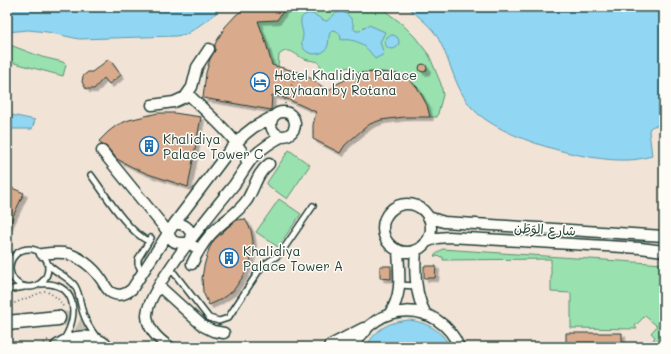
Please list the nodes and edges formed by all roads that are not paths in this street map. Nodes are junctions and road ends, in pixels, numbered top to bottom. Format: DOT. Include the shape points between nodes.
graph roads {
  1 [pos="209,49"];
  2 [pos="188,94"];
  3 [pos="152,105"];
  4 [pos="274,116"];
  5 [pos="283,136"];
  6 [pos="236,142"];
  7 [pos="102,151"];
  8 [pos="269,164"];
  9 [pos="246,168"];
  10 [pos="91,175"];
  11 [pos="256,179"];
  12 [pos="313,206"];
  13 [pos="428,217"];
  14 [pos="171,228"];
  15 [pos="664,236"];
  16 [pos="190,240"];
  17 [pos="426,242"];
  18 [pos="199,249"];
  19 [pos="398,250"];
  20 [pos="416,250"];
  21 [pos="664,251"];
  22 [pos="44,258"];
  23 [pos="192,264"];
  24 [pos="10,268"];
  25 [pos="171,269"];
  26 [pos="142,272"];
  27 [pos="7,274"];
  28 [pos="39,284"];
  29 [pos="399,285"];
  30 [pos="25,286"];
  31 [pos="159,286"];
  32 [pos="416,286"];
  33 [pos="7,290"];
  34 [pos="390,313"];
  35 [pos="426,315"];
  36 [pos="58,318"];
  37 [pos="7,323"];
  38 [pos="364,330"];
  39 [pos="224,333"];
  40 [pos="58,346"];
  41 [pos="104,346"];
  42 [pos="170,347"];
  43 [pos="331,347"];
  44 [pos="354,347"];
  45 [pos="459,347"];
  1 -- 2 [label="street" via="197,67"];
  2 -- 3 [label="street" via="178,101"];
  2 -- 6 [label="street"];
  4 -- 5 [label="street" via="271,123 272,131"];
  4 -- 5 [label="street" via="285,112 294,119 295,127 290,134"];
  4 -- 6 [label="street" via="254,127"];
  5 -- 9 [label="street" via="267,145"];
  6 -- 9 [label="street" via="244,154"];
  6 -- 14 [label="street"];
  7 -- 14 [label="street"];
  8 -- 11 [label="street"];
  9 -- 11 [label="street"];
  9 -- 16 [label="street"];
  10 -- 26 [label="lane" via="130,228 138,236 150,240 138,262"];
  11 -- 18 [label="street" via="241,208 216,229"];
  12 -- 25 [label="lane" via="280,254 262,266 232,314 224,320 214,321 209,318"];
  13 -- 15 [label="street, شارع الوَطَن" via="444,222"];
  13 -- 17 [label="street" via="431,230"];
  13 -- 19 [label="street" via="419,208 407,204 390,212 384,222 384,235 390,245"];
  14 -- 16 [label="street" via="174,241 180,244"];
  14 -- 16 [label="street" via="178,223 186,226 191,233"];
  14 -- 26 [label="street"];
  16 -- 18 [label="street"];
  16 -- 25 [label="street"];
  17 -- 20 [label="street"];
  17 -- 21 [label="street, شارع الوَطَن" via="449,237"];
  18 -- 23 [label="street"];
  19 -- 20 [label="street"];
  19 -- 29 [label="street"];
  20 -- 32 [label="street"];
  22 -- 24 [label="lane" via="34,249 21,250 14,255"];
  22 -- 26 [label="street" via="59,252 74,256 93,269 112,294 126,294"];
  22 -- 28 [label="lane" via="48,269"];
  22 -- 41 [label="lane" via="53,270 75,287 87,322"];
  24 -- 27 [label="lane"];
  24 -- 30 [label="lane" via="14,280"];
  25 -- 31 [label="street"];
  28 -- 30 [label="lane"];
  28 -- 40 [label="lane" via="62,288 71,300 73,320"];
  29 -- 32 [label="lane"];
  29 -- 34 [label="street" via="398,298"];
  30 -- 33 [label="lane"];
  31 -- 39 [label="street" via="203,326"];
  31 -- 42 [label="street" via="146,315 154,334"];
  32 -- 35 [label="street"];
  34 -- 35 [label="street" via="402,311"];
  34 -- 38 [label="street" via="380,317"];
  35 -- 45 [label="street" via="446,327"];
  36 -- 37 [label="street"];
  38 -- 43 [label="street"];
  38 -- 44 [label="street"];
  40 -- 41 [label="street" via="84,338"];
}
